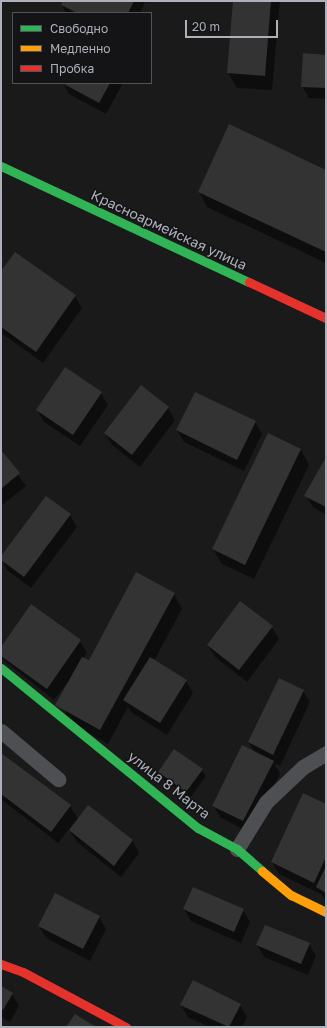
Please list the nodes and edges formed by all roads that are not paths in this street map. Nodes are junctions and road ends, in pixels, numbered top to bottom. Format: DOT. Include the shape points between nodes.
graph roads {
  1 [pos="1,166"];
  2 [pos="326,318"];
  3 [pos="1,668"];
  4 [pos="1,731"];
  5 [pos="326,753"];
  6 [pos="58,779"];
  7 [pos="237,849"];
  8 [pos="326,912"];
  9 [pos="1,964"];
  10 [pos="126,1027"];
  1 -- 2 [label="street, Красноармейская улица"];
  3 -- 7 [label="street, улица 8 Марта" via="198,828"];
  4 -- 6 [label="lane"];
  5 -- 7 [label="lane" via="303,767 266,802"];
  7 -- 8 [label="street, улица 8 Марта" via="292,895"];
  9 -- 10 [label="street" via="23,972"];
}
